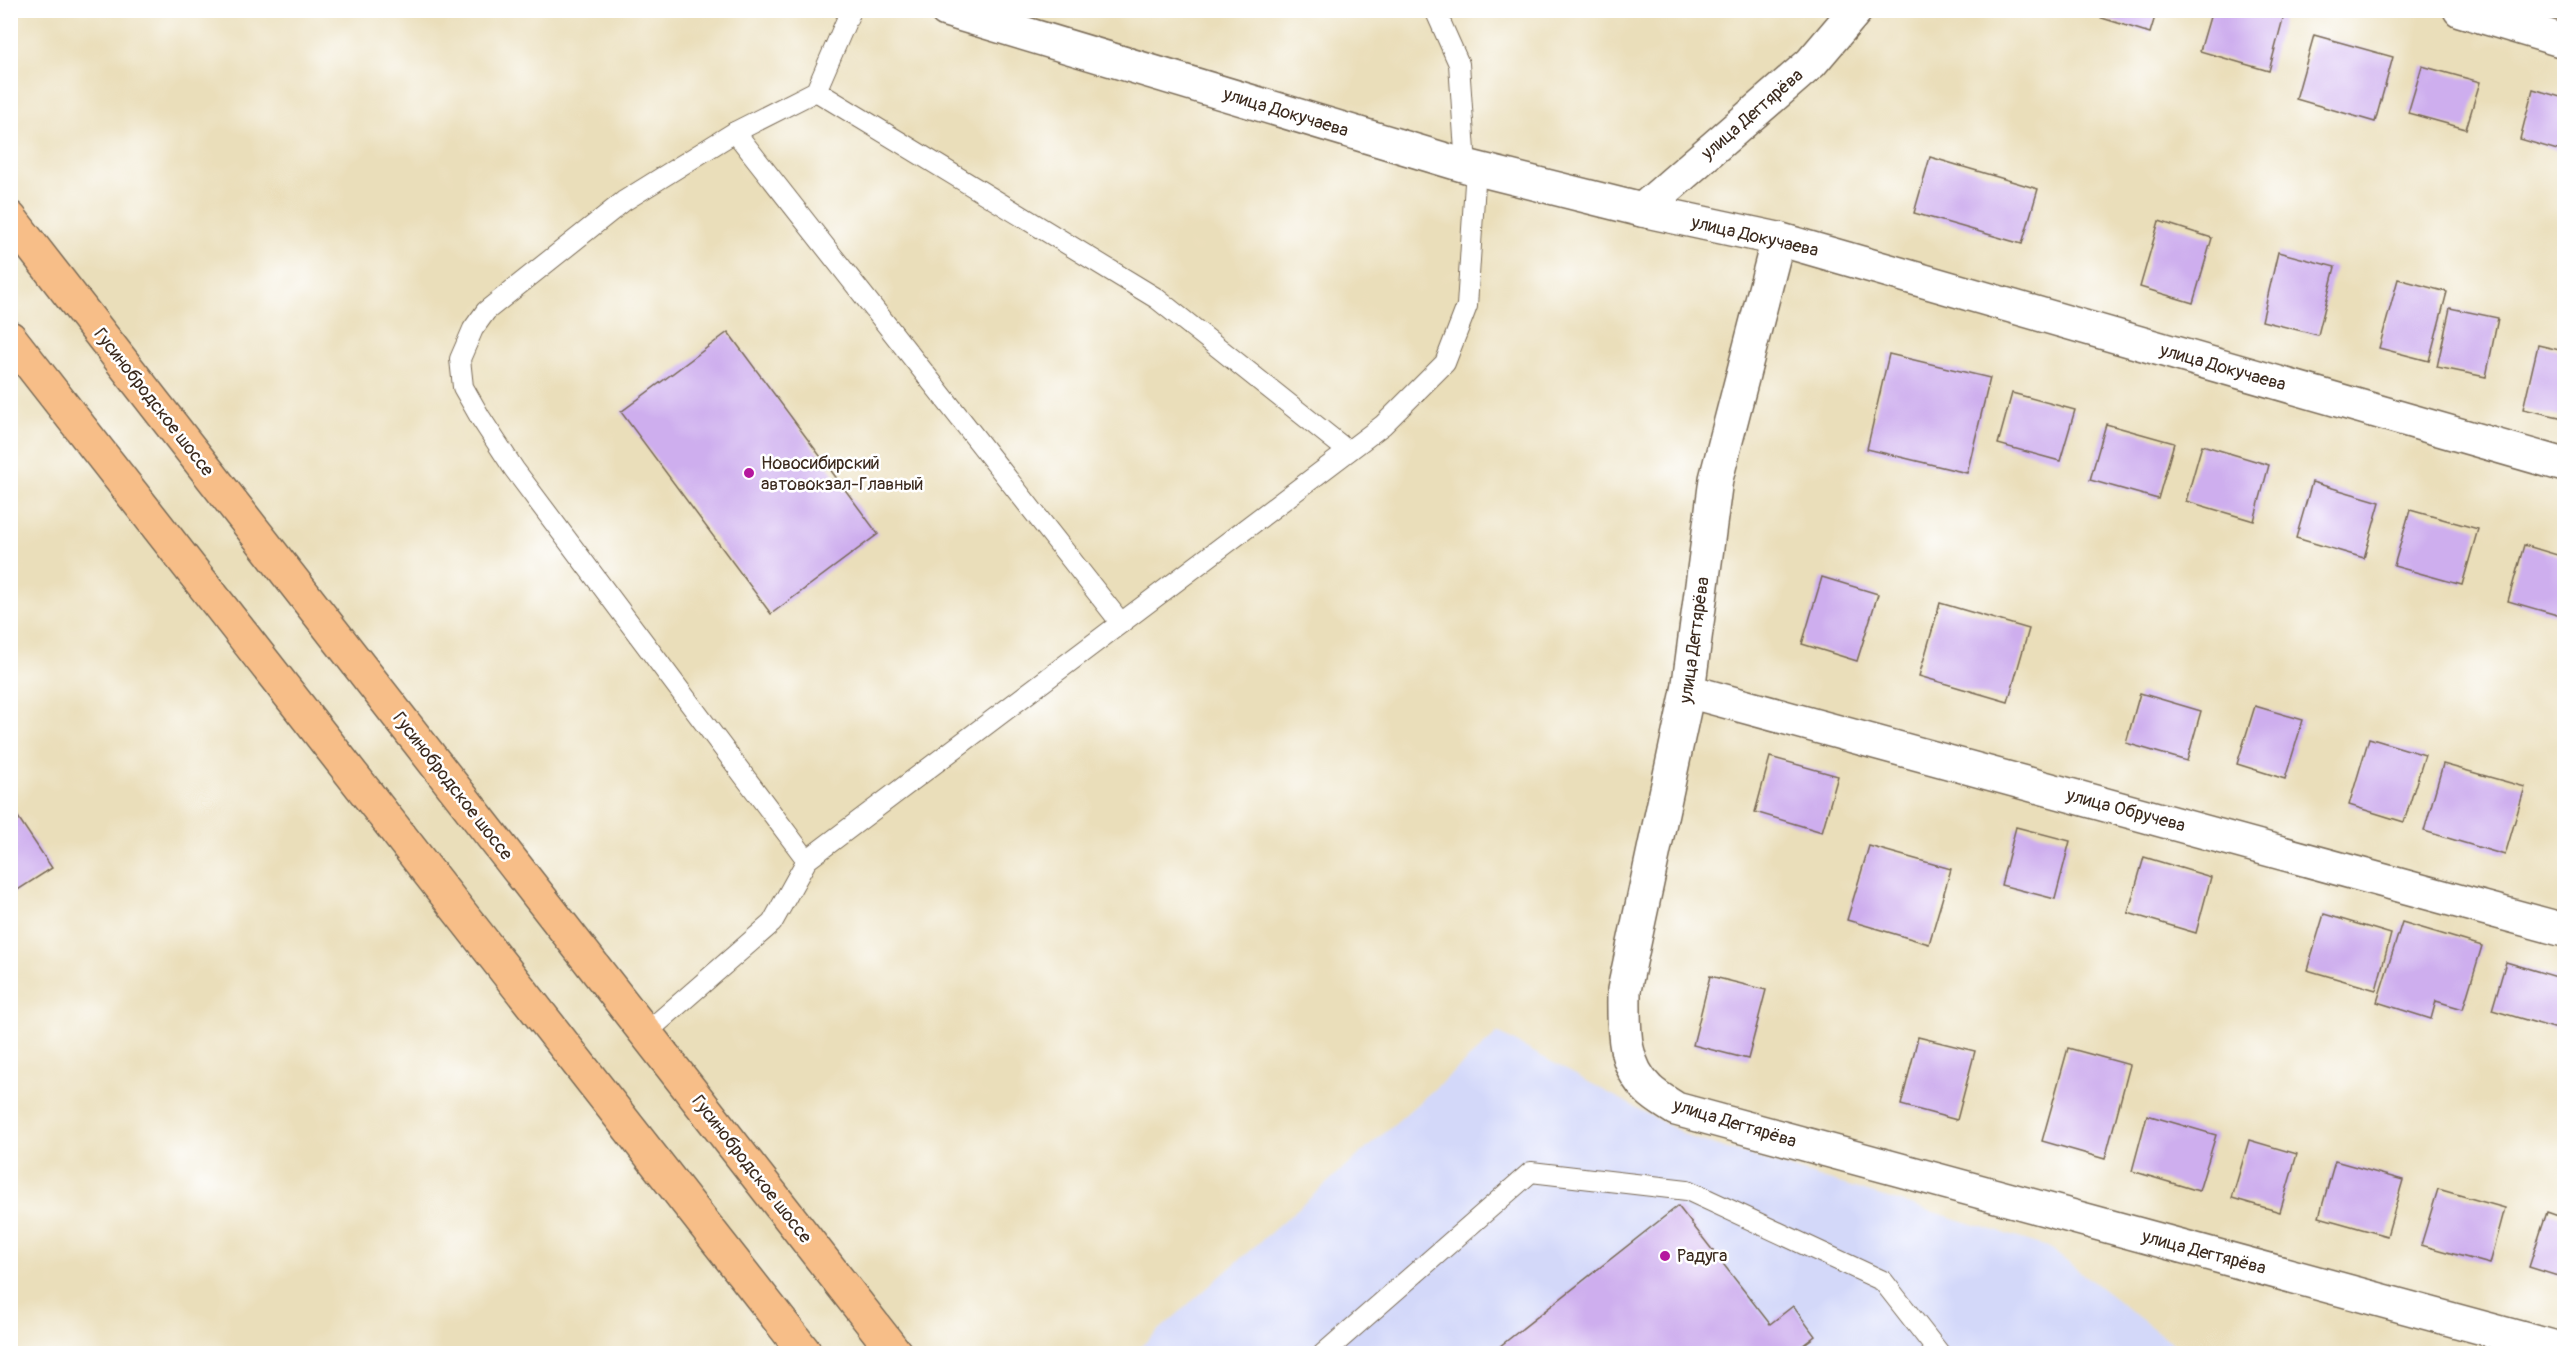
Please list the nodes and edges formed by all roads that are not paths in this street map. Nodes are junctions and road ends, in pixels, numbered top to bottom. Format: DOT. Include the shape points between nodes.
graph roads {
  1 [pos="851,10"];
  2 [pos="946,10"];
  3 [pos="1435,10"];
  4 [pos="1856,10"];
  5 [pos="2460,10"];
  6 [pos="2565,41"];
  7 [pos="816,91"];
  8 [pos="735,132"];
  9 [pos="1471,167"];
  10 [pos="1642,210"];
  11 [pos="10,218"];
  12 [pos="1778,239"];
  13 [pos="10,338"];
  14 [pos="1348,451"];
  15 [pos="2565,465"];
  16 [pos="1121,623"];
  17 [pos="1688,691"];
  18 [pos="807,860"];
  19 [pos="2565,930"];
  20 [pos="646,1033"];
  21 [pos="2565,1350"];
  22 [pos="806,1353"];
  23 [pos="896,1353"];
  24 [pos="1323,1353"];
  25 [pos="1940,1353"];
  1 -- 7 [label="lane"];
  2 -- 9 [label="street, улица Докучаева"];
  3 -- 9 [label="lane" via="1459,64"];
  4 -- 10 [label="street, улица Дегтярёва" via="1811,63"];
  5 -- 6 [label="street"];
  7 -- 8 [label="lane"];
  7 -- 14 [label="lane" via="1156,298"];
  8 -- 16 [label="lane"];
  8 -- 18 [label="lane" via="624,201 486,311 460,359 463,387 514,469"];
  9 -- 10 [label="street, улица Докучаева"];
  9 -- 14 [label="lane" via="1467,306 1445,363 1383,425"];
  10 -- 12 [label="street, улица Докучаева"];
  11 -- 20 [label="main road, Гусинобродское шоссе"];
  12 -- 15 [label="street, улица Докучаева"];
  12 -- 17 [label="street, улица Дегтярёва" via="1716,479"];
  13 -- 22 [label="main road"];
  14 -- 16 [label="lane"];
  16 -- 18 [label="lane"];
  17 -- 19 [label="street, улица Обручева"];
  17 -- 21 [label="street, улица Дегтярёва" via="1624,990 1629,1062 1648,1090 1676,1109"];
  18 -- 20 [label="lane" via="772,923"];
  20 -- 23 [label="main road, Гусинобродское шоссе"];
  24 -- 25 [label="lane" via="1531,1172 1687,1190 1884,1281"];
}
